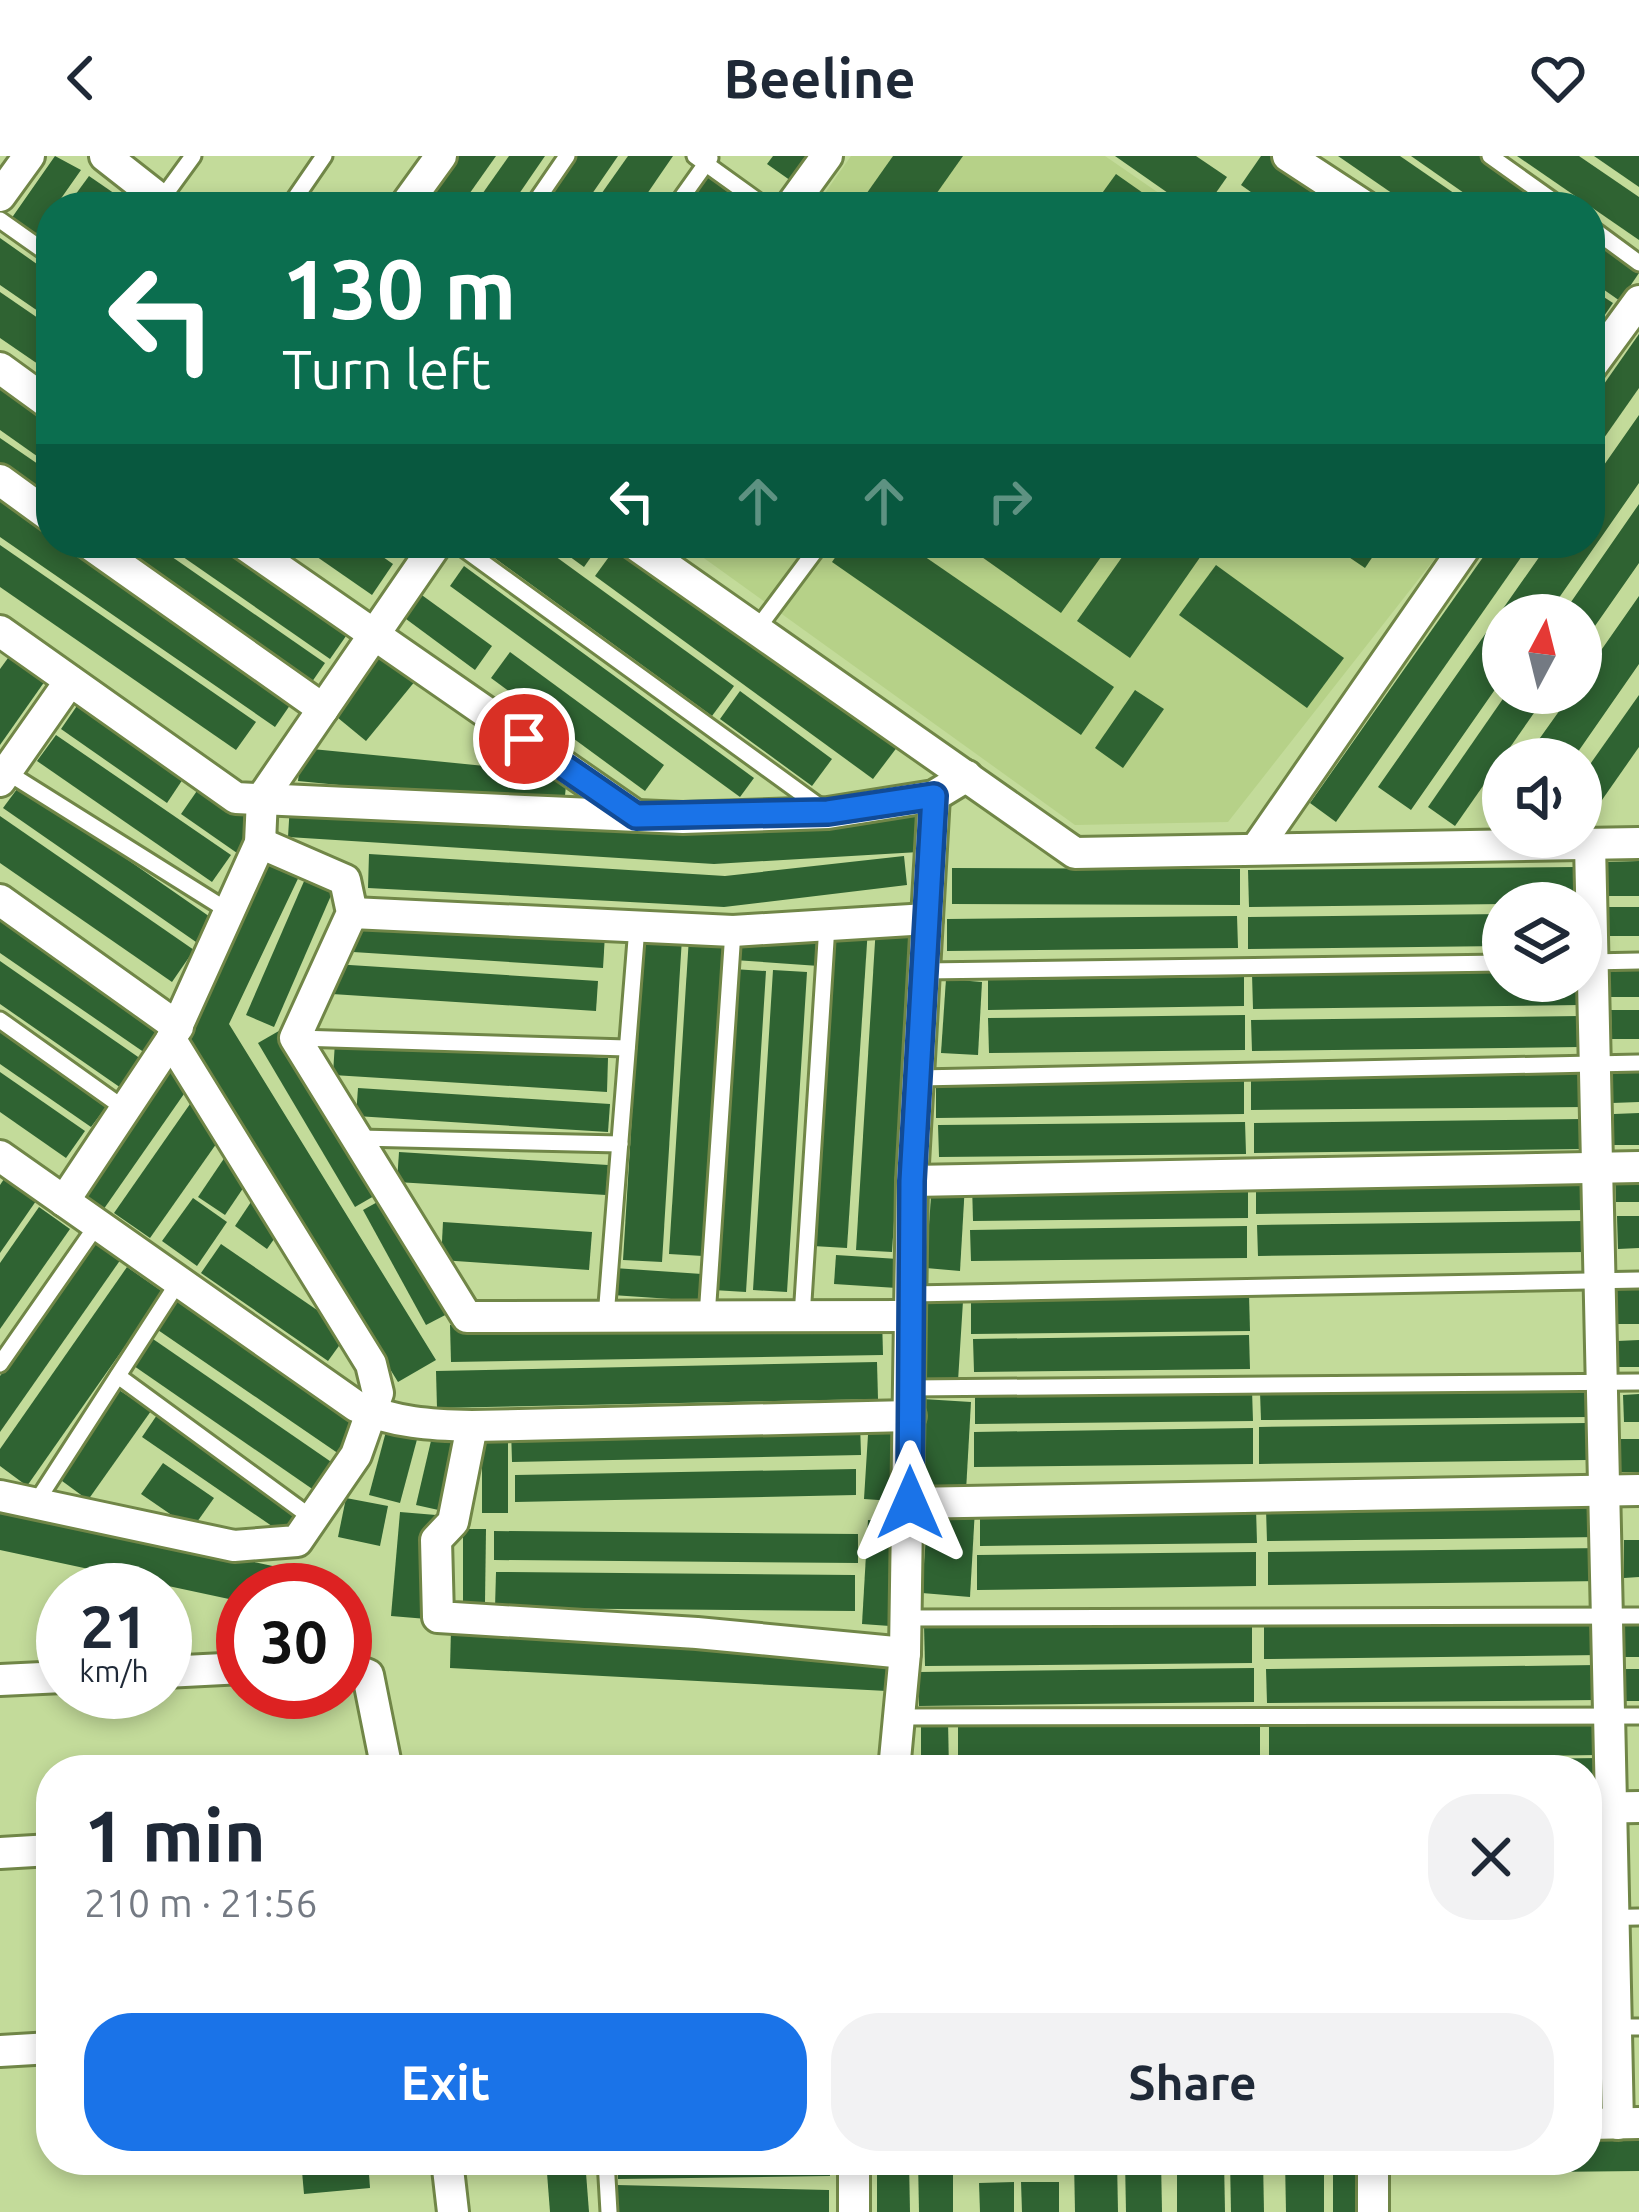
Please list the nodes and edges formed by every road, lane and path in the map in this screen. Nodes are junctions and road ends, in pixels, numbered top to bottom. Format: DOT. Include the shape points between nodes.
graph roads {
  1 [pos="29,156"];
  2 [pos="105,156"];
  3 [pos="193,156"];
  4 [pos="324,156"];
  5 [pos="441,156"];
  6 [pos="567,156"];
  7 [pos="827,156"];
  8 [pos="1288,156"];
  9 [pos="1490,156"];
  10 [pos="704,159"];
  11 [pos="151,192"];
  12 [pos="173,192"];
  13 [pos="299,192"];
  14 [pos="415,192"];
  15 [pos="542,192"];
  16 [pos="684,192"];
  17 [pos="747,192"];
  18 [pos="801,192"];
  19 [pos="1343,192"];
  20 [pos="1541,192"];
  21 [pos="0,196"];
  22 [pos="0,220"];
  23 [pos="1605,238"];
  24 [pos="36,245"];
  25 [pos="1639,262"];
  26 [pos="1636,311"];
  27 [pos="1605,345"];
  28 [pos="0,368"];
  29 [pos="36,394"];
  30 [pos="0,481"];
  31 [pos="36,506"];
  32 [pos="109,558"];
  33 [pos="263,558"];
  34 [pos="426,558"];
  35 [pos="477,558"];
  36 [pos="655,558"];
  37 [pos="810,558"];
  38 [pos="1458,558"];
  39 [pos="757,629"];
  40 [pos="0,631"];
  41 [pos="373,637"];
  42 [pos="70,681"];
  43 [pos="323,709"];
  44 [pos="2,773"];
  45 [pos="967,776"];
  46 [pos="934,796"];
  47 [pos="262,798"];
  48 [pos="828,812"];
  49 [pos="636,816"];
  50 [pos="260,843"];
  51 [pos="1639,843"];
  52 [pos="1602,844"];
  53 [pos="1482,846"];
  54 [pos="1256,849"];
  55 [pos="0,900"];
  56 [pos="230,912"];
  57 [pos="352,913"];
  58 [pos="927,919"];
  59 [pos="827,925"];
  60 [pos="637,927"];
  61 [pos="733,931"];
  62 [pos="1639,961"];
  63 [pos="1602,962"];
  64 [pos="1482,963"];
  65 [pos="924,971"];
  66 [pos="1590,1002"];
  67 [pos="0,1020"];
  68 [pos="174,1034"];
  69 [pos="295,1038"];
  70 [pos="627,1048"];
  71 [pos="1639,1063"];
  72 [pos="1594,1064"];
  73 [pos="918,1078"];
  74 [pos="125,1109"];
  75 [pos="356,1138"];
  76 [pos="620,1144"];
  77 [pos="3,1164"];
  78 [pos="1597,1167"];
  79 [pos="1639,1167"];
  80 [pos="912,1181"];
  81 [pos="64,1201"];
  82 [pos="97,1225"];
  83 [pos="1599,1280"];
  84 [pos="1639,1280"];
  85 [pos="179,1281"];
  86 [pos="910,1305"];
  87 [pos="706,1316"];
  88 [pos="605,1317"];
  89 [pos="802,1317"];
  90 [pos="0,1364"];
  91 [pos="118,1376"];
  92 [pos="1601,1382"];
  93 [pos="1639,1382"];
  94 [pos="910,1402"];
  95 [pos="371,1413"];
  96 [pos="472,1426"];
  97 [pos="1604,1490"];
  98 [pos="1639,1490"];
  99 [pos="0,1496"];
  100 [pos="910,1503"];
  101 [pos="34,1504"];
  102 [pos="312,1518"];
  103 [pos="1624,1616"];
  104 [pos="906,1618"];
  105 [pos="905,1653"];
  106 [pos="36,1678"];
  107 [pos="0,1680"];
  108 [pos="1625,1716"];
  109 [pos="899,1717"];
  110 [pos="372,1719"];
  111 [pos="382,1755"];
  112 [pos="895,1755"];
  113 [pos="1612,1807"];
  114 [pos="36,1851"];
  115 [pos="0,1853"];
  116 [pos="1613,1917"];
  117 [pos="1614,2027"];
  118 [pos="36,2049"];
  119 [pos="0,2051"];
  120 [pos="1615,2124"];
  121 [pos="448,2175"];
  122 [pos="607,2175"];
  123 [pos="854,2175"];
  124 [pos="1373,2175"];
  125 [pos="452,2212"];
  126 [pos="609,2212"];
  127 [pos="854,2212"];
  128 [pos="1373,2212"];
  1 -- 21 [label="street"];
  2 -- 11 [label="street"];
  3 -- 12 [label="lane"];
  4 -- 13 [label="lane"];
  5 -- 14 [label="street"];
  6 -- 15 [label="lane"];
  7 -- 18 [label="street"];
  8 -- 19 [label="street"];
  9 -- 20 [label="lane"];
  10 -- 16 [label="lane"];
  10 -- 17 [label="lane"];
  22 -- 24 [label="lane"];
  23 -- 25 [label="lane"];
  26 -- 27 [label="street"];
  28 -- 29 [label="street"];
  30 -- 31 [label="street"];
  32 -- 43 [label="street"];
  33 -- 41 [label="street"];
  34 -- 41 [label="street"];
  35 -- 48 [label="lane"];
  36 -- 39 [label="street"];
  37 -- 39 [label="lane"];
  38 -- 54 [label="street"];
  39 -- 45 [label="street"];
  40 -- 42 [label="street"];
  41 -- 43 [label="street"];
  41 -- 49 [label="street"];
  42 -- 44 [label="street"];
  42 -- 47 [label="street" via="236,798"];
  43 -- 47 [label="street"];
  44 -- 56 [label="lane"];
  45 -- 46 [label="street"];
  45 -- 54 [label="street" via="1075,853"];
  46 -- 48 [label="street"];
  46 -- 58 [label="street"];
  47 -- 49 [label="street"];
  47 -- 50 [label="street"];
  48 -- 49 [label="street"];
  50 -- 56 [label="street"];
  50 -- 57 [label="street" via="345,880"];
  51 -- 52 [label="street"];
  53 -- 54 [label="street"];
  55 -- 68 [label="street"];
  56 -- 68 [label="street"];
  57 -- 60 [label="street"];
  57 -- 69 [label="street"];
  58 -- 59 [label="street"];
  58 -- 65 [label="street"];
  59 -- 61 [label="street"];
  59 -- 89 [label="lane"];
  60 -- 61 [label="street"];
  60 -- 70 [label="lane"];
  61 -- 87 [label="lane"];
  62 -- 63 [label="lane"];
  64 -- 65 [label="lane"];
  65 -- 73 [label="street"];
  66 -- 72 [label="street"];
  67 -- 74 [label="lane"];
  68 -- 74 [label="street"];
  68 -- 95 [label="street" via="371,1364 378,1393"];
  69 -- 70 [label="lane"];
  69 -- 75 [label="street"];
  70 -- 76 [label="lane"];
  71 -- 72 [label="lane"];
  72 -- 73 [label="lane"];
  72 -- 78 [label="street"];
  73 -- 80 [label="street"];
  74 -- 81 [label="street"];
  75 -- 76 [label="lane"];
  75 -- 88 [label="street" via="467,1317"];
  76 -- 88 [label="lane"];
  77 -- 81 [label="street"];
  78 -- 79 [label="street"];
  78 -- 80 [label="street"];
  78 -- 83 [label="street"];
  80 -- 86 [label="street"];
  81 -- 82 [label="street"];
  82 -- 85 [label="street"];
  82 -- 90 [label="lane"];
  83 -- 84 [label="lane"];
  83 -- 86 [label="lane"];
  83 -- 92 [label="street"];
  85 -- 91 [label="lane"];
  85 -- 95 [label="street"];
  86 -- 89 [label="street"];
  86 -- 94 [label="street"];
  87 -- 88 [label="street"];
  87 -- 89 [label="street"];
  91 -- 101 [label="lane"];
  91 -- 102 [label="lane"];
  92 -- 93 [label="lane"];
  92 -- 94 [label="lane"];
  92 -- 97 [label="street"];
  94 -- 96 [label="street"];
  94 -- 100 [label="street"];
  95 -- 96 [label="street"];
  95 -- 102 [label="street" via="356,1455"];
  96 -- 105 [label="street" via="453,1522 436,1540 438,1617"];
  97 -- 98 [label="street"];
  97 -- 100 [label="street"];
  97 -- 103 [label="street"];
  99 -- 101 [label="street"];
  100 -- 104 [label="street"];
  101 -- 102 [label="street" via="234,1546 298,1541"];
  103 -- 104 [label="lane"];
  103 -- 108 [label="street"];
  104 -- 105 [label="street"];
  105 -- 109 [label="street"];
  106 -- 107 [label="street"];
  108 -- 109 [label="lane"];
  108 -- 113 [label="street"];
  109 -- 112 [label="street"];
  110 -- 111 [label="street"];
  113 -- 116 [label="street"];
  114 -- 115 [label="street"];
  116 -- 117 [label="street"];
  117 -- 120 [label="street"];
  118 -- 119 [label="street"];
  121 -- 125 [label="street"];
  122 -- 126 [label="lane"];
  123 -- 127 [label="street"];
  124 -- 128 [label="street"];
}
